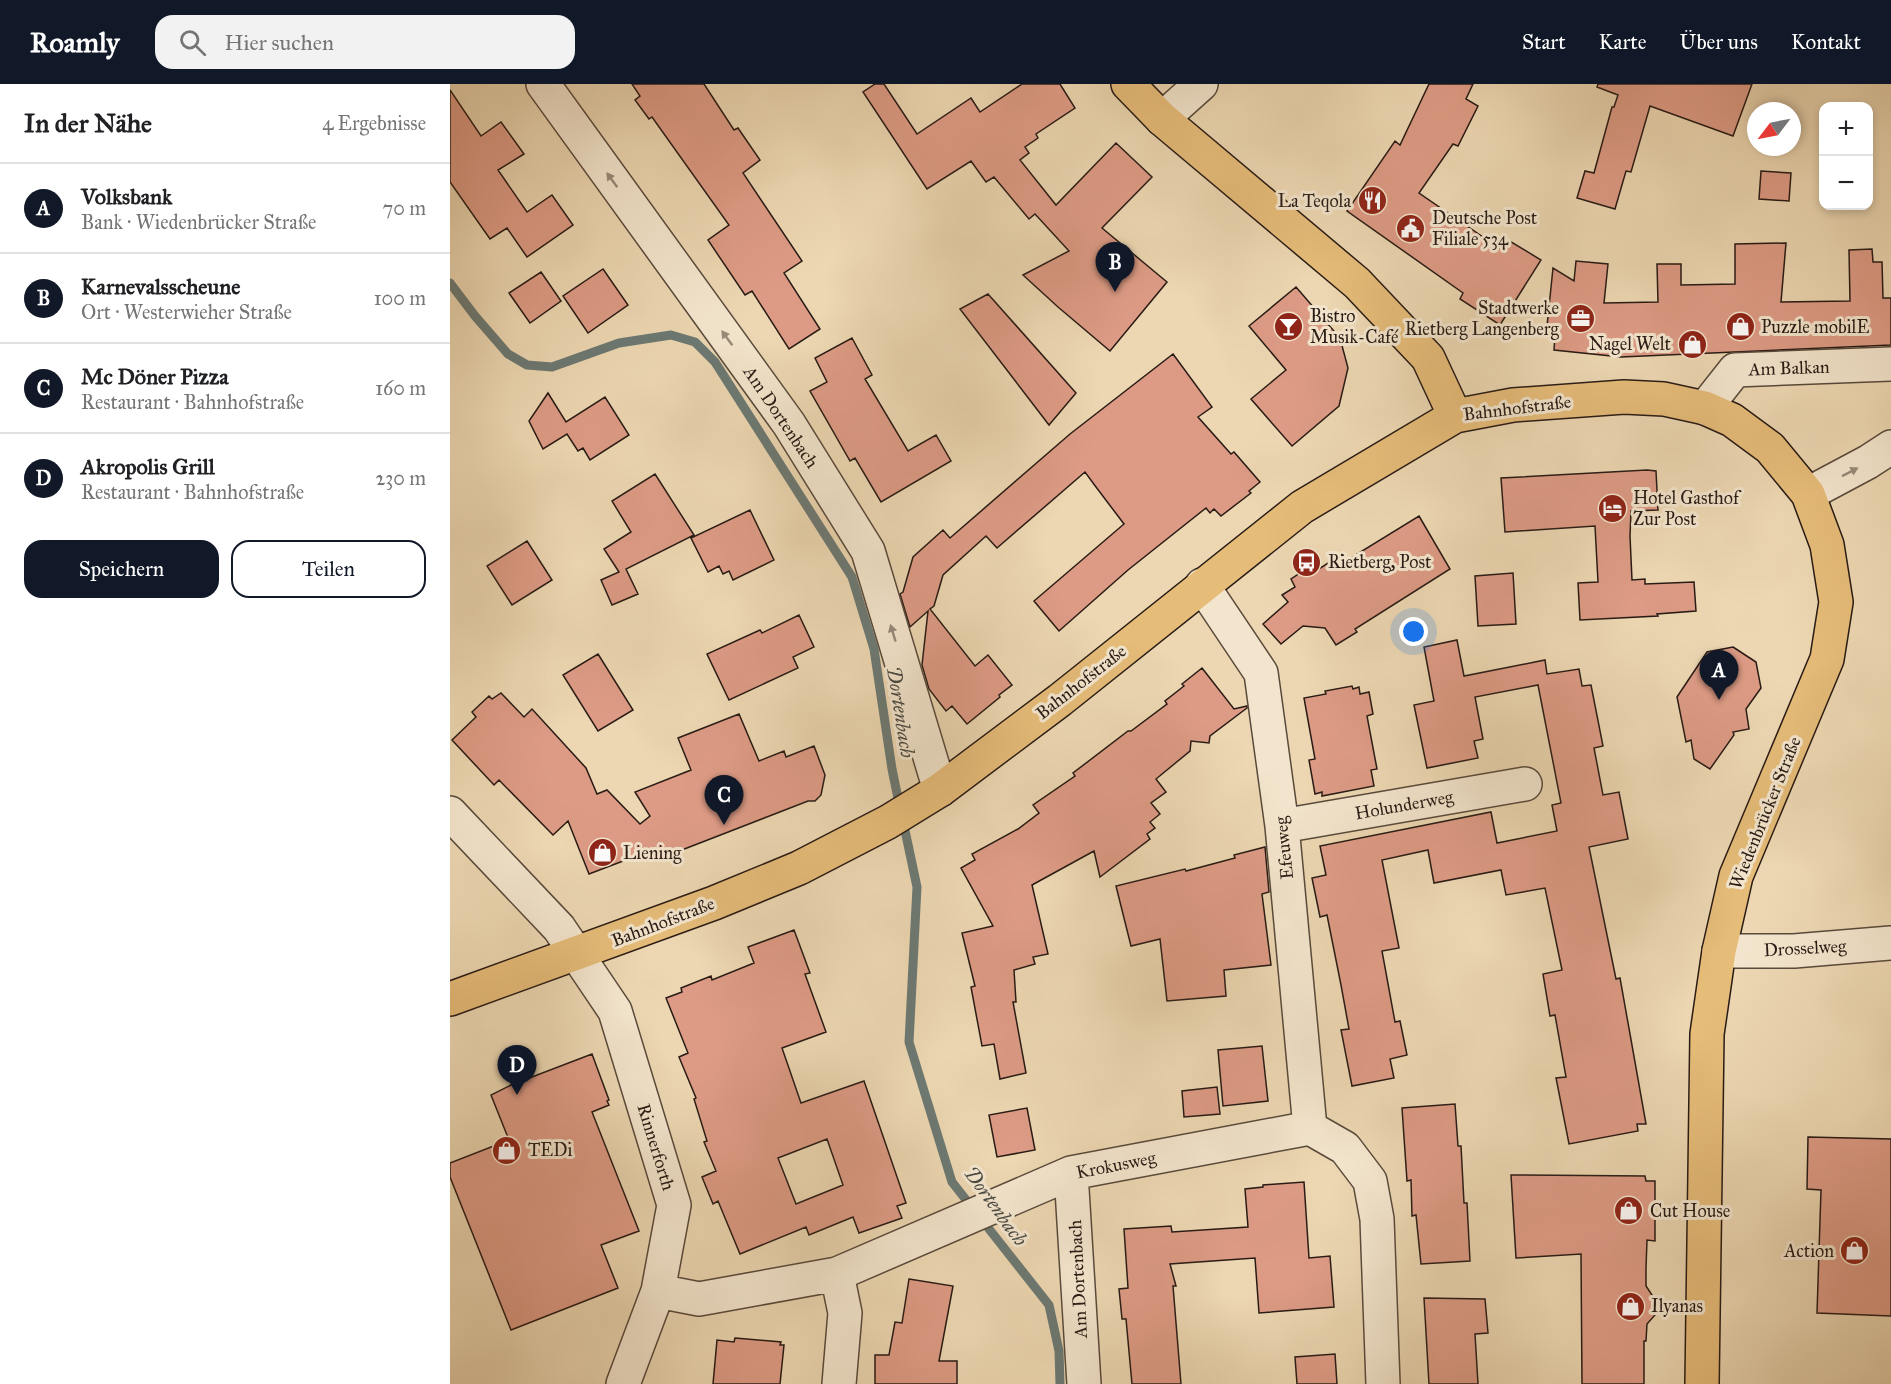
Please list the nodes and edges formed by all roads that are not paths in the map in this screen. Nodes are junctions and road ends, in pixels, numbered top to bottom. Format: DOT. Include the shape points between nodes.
graph roads {
  1 [pos="543,84"];
  2 [pos="1128,84"];
  3 [pos="1201,84"];
  4 [pos="1162,119"];
  5 [pos="1891,364"];
  6 [pos="1705,408"];
  7 [pos="1455,416"];
  8 [pos="1891,447"];
  9 [pos="1808,494"];
  10 [pos="1202,585"];
  11 [pos="1525,784"];
  12 [pos="914,806"];
  13 [pos="450,813"];
  14 [pos="1282,826"];
  15 [pos="1891,943"];
  16 [pos="1719,951"];
  17 [pos="576,955"];
  18 [pos="450,999"];
  19 [pos="1310,1128"];
  20 [pos="1071,1173"];
  21 [pos="837,1274"];
  22 [pos="658,1291"];
  23 [pos="623,1384"];
  24 [pos="839,1384"];
  25 [pos="1084,1384"];
  26 [pos="1383,1384"];
  27 [pos="1702,1384"];
  12 -- 1 [label="street, Am Dortenbach, one-way" via="868,551 789,424"];
  2 -- 4 [label="main road"];
  3 -- 4 [label="street"];
  4 -- 7 [label="main road" via="1357,283 1428,358"];
  5 -- 6 [label="street, Am Balkan" via="1735,370"];
  6 -- 7 [label="main road, Bahnhofstraße" via="1664,399 1624,397 1513,405"];
  6 -- 9 [label="main road, Wiedenbrücker Straße" via="1732,420 1770,448"];
  7 -- 10 [label="main road, Bahnhofstraße" via="1302,507"];
  9 -- 8 [label="street, one-way"];
  9 -- 16 [label="main road, Wiedenbrücker Straße" via="1827,545 1836,602 1827,659 1736,876"];
  10 -- 12 [label="main road, Bahnhofstraße" via="1060,700"];
  10 -- 14 [label="street, Efeuweg" via="1261,673"];
  11 -- 14 [label="street, Holunderweg"];
  12 -- 17 [label="main road, Bahnhofstraße" via="799,868"];
  13 -- 17 [label="street, Rinnerforth" via="559,928"];
  14 -- 19 [label="street, Efeuweg"];
  15 -- 16 [label="street, Drosselweg" via="1794,951"];
  16 -- 27 [label="main road, Wiedenbrücker Straße" via="1707,1034"];
  17 -- 18 [label="main road, Bahnhofstraße"];
  17 -- 22 [label="street, Rinnerforth" via="615,1011 674,1205"];
  19 -- 20 [label="street, Krokusweg"];
  19 -- 26 [label="street" via="1345,1148 1370,1181 1377,1219"];
  20 -- 21 [label="street, Krokusweg"];
  20 -- 25 [label="street, Am Dortenbach"];
  21 -- 22 [label="street, Krokusweg" via="699,1299"];
  21 -- 24 [label="street" via="845,1313"];
  22 -- 23 [label="street, Rinnerforth"];
}
